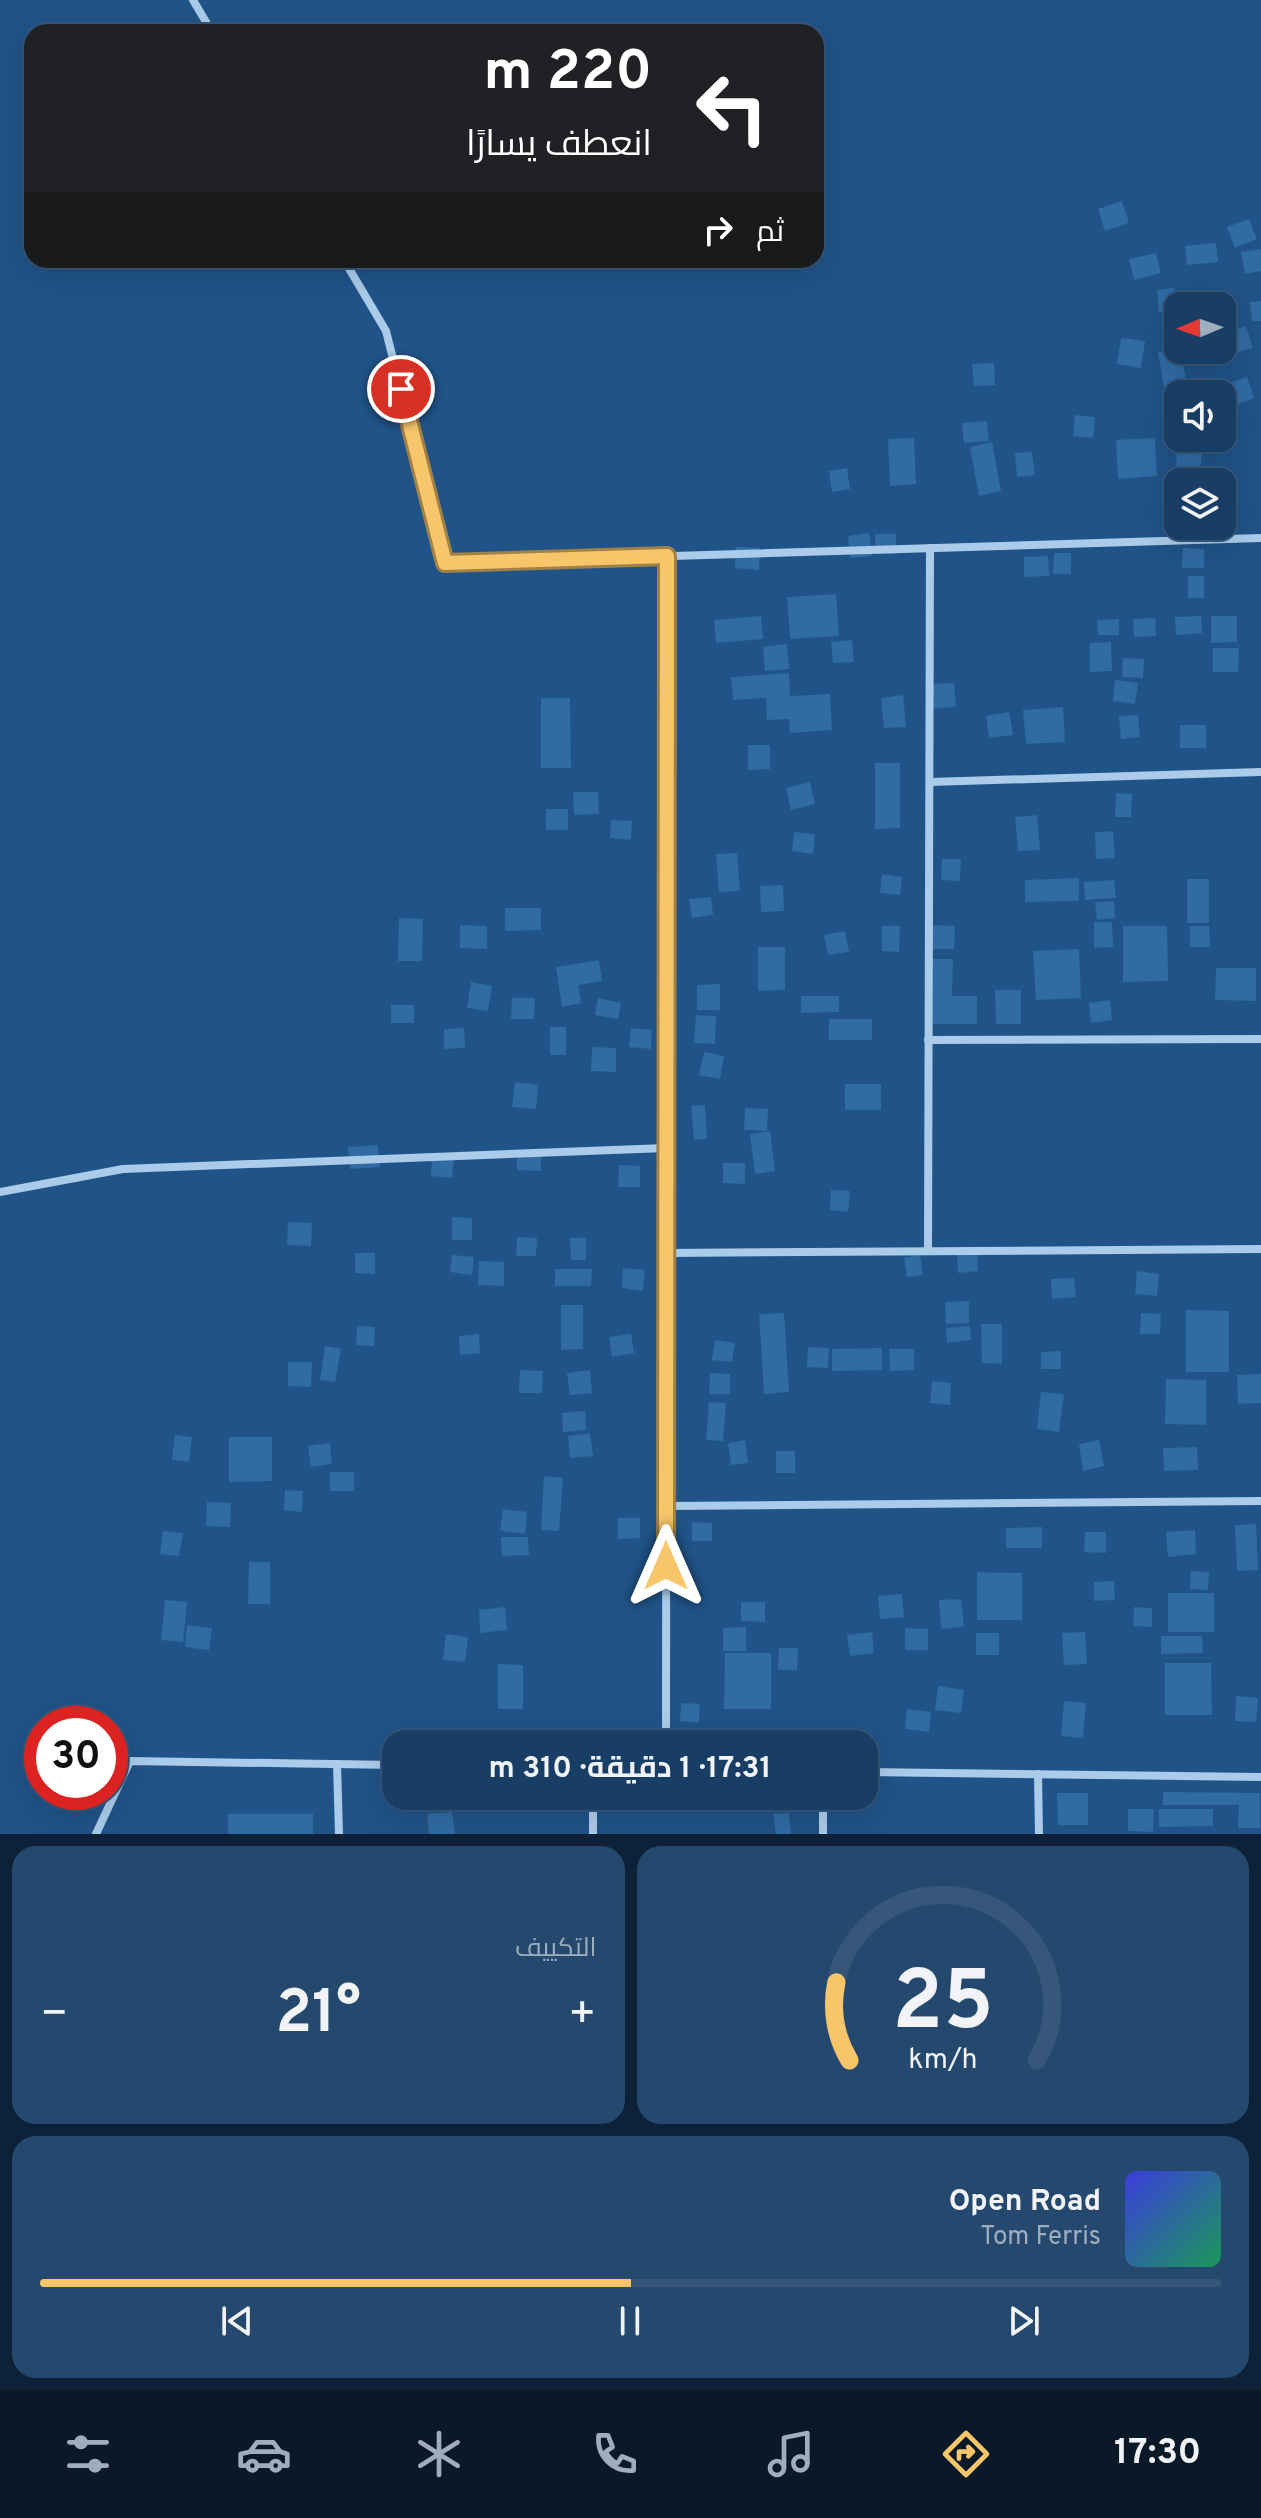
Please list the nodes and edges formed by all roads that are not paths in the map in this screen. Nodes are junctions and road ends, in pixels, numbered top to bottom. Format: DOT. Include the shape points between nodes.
graph roads {
  1 [pos="193,0"];
  2 [pos="207,24"];
  3 [pos="349,268"];
  4 [pos="1261,538"];
  5 [pos="930,548"];
  6 [pos="667,556"];
  7 [pos="1261,772"];
  8 [pos="930,782"];
  9 [pos="1261,1039"];
  10 [pos="928,1040"];
  11 [pos="666,1148"];
  12 [pos="0,1192"];
  13 [pos="1261,1249"];
  14 [pos="928,1251"];
  15 [pos="666,1253"];
  16 [pos="1261,1501"];
  17 [pos="666,1506"];
  18 [pos="666,1730"];
  19 [pos="337,1764"];
  20 [pos="382,1765"];
  21 [pos="878,1772"];
  22 [pos="1038,1774"];
  23 [pos="1261,1777"];
  24 [pos="593,1810"];
  25 [pos="823,1810"];
  26 [pos="96,1834"];
  27 [pos="339,1834"];
  28 [pos="593,1834"];
  29 [pos="823,1834"];
  30 [pos="1039,1834"];
  1 -- 2 [label="street"];
  3 -- 6 [label="street" via="386,331 445,563"];
  4 -- 5 [label="street"];
  5 -- 6 [label="street"];
  5 -- 8 [label="street"];
  6 -- 11 [label="street"];
  7 -- 8 [label="street"];
  8 -- 10 [label="street"];
  9 -- 10 [label="street"];
  10 -- 14 [label="street"];
  11 -- 12 [label="street" via="123,1169"];
  11 -- 15 [label="street"];
  13 -- 14 [label="street"];
  14 -- 15 [label="street"];
  15 -- 17 [label="street"];
  16 -- 17 [label="street"];
  17 -- 18 [label="street"];
  19 -- 20 [label="street"];
  19 -- 26 [label="street" via="130,1761"];
  19 -- 27 [label="street"];
  21 -- 22 [label="street"];
  22 -- 23 [label="street"];
  22 -- 30 [label="street"];
  24 -- 28 [label="street"];
  25 -- 29 [label="street"];
}
